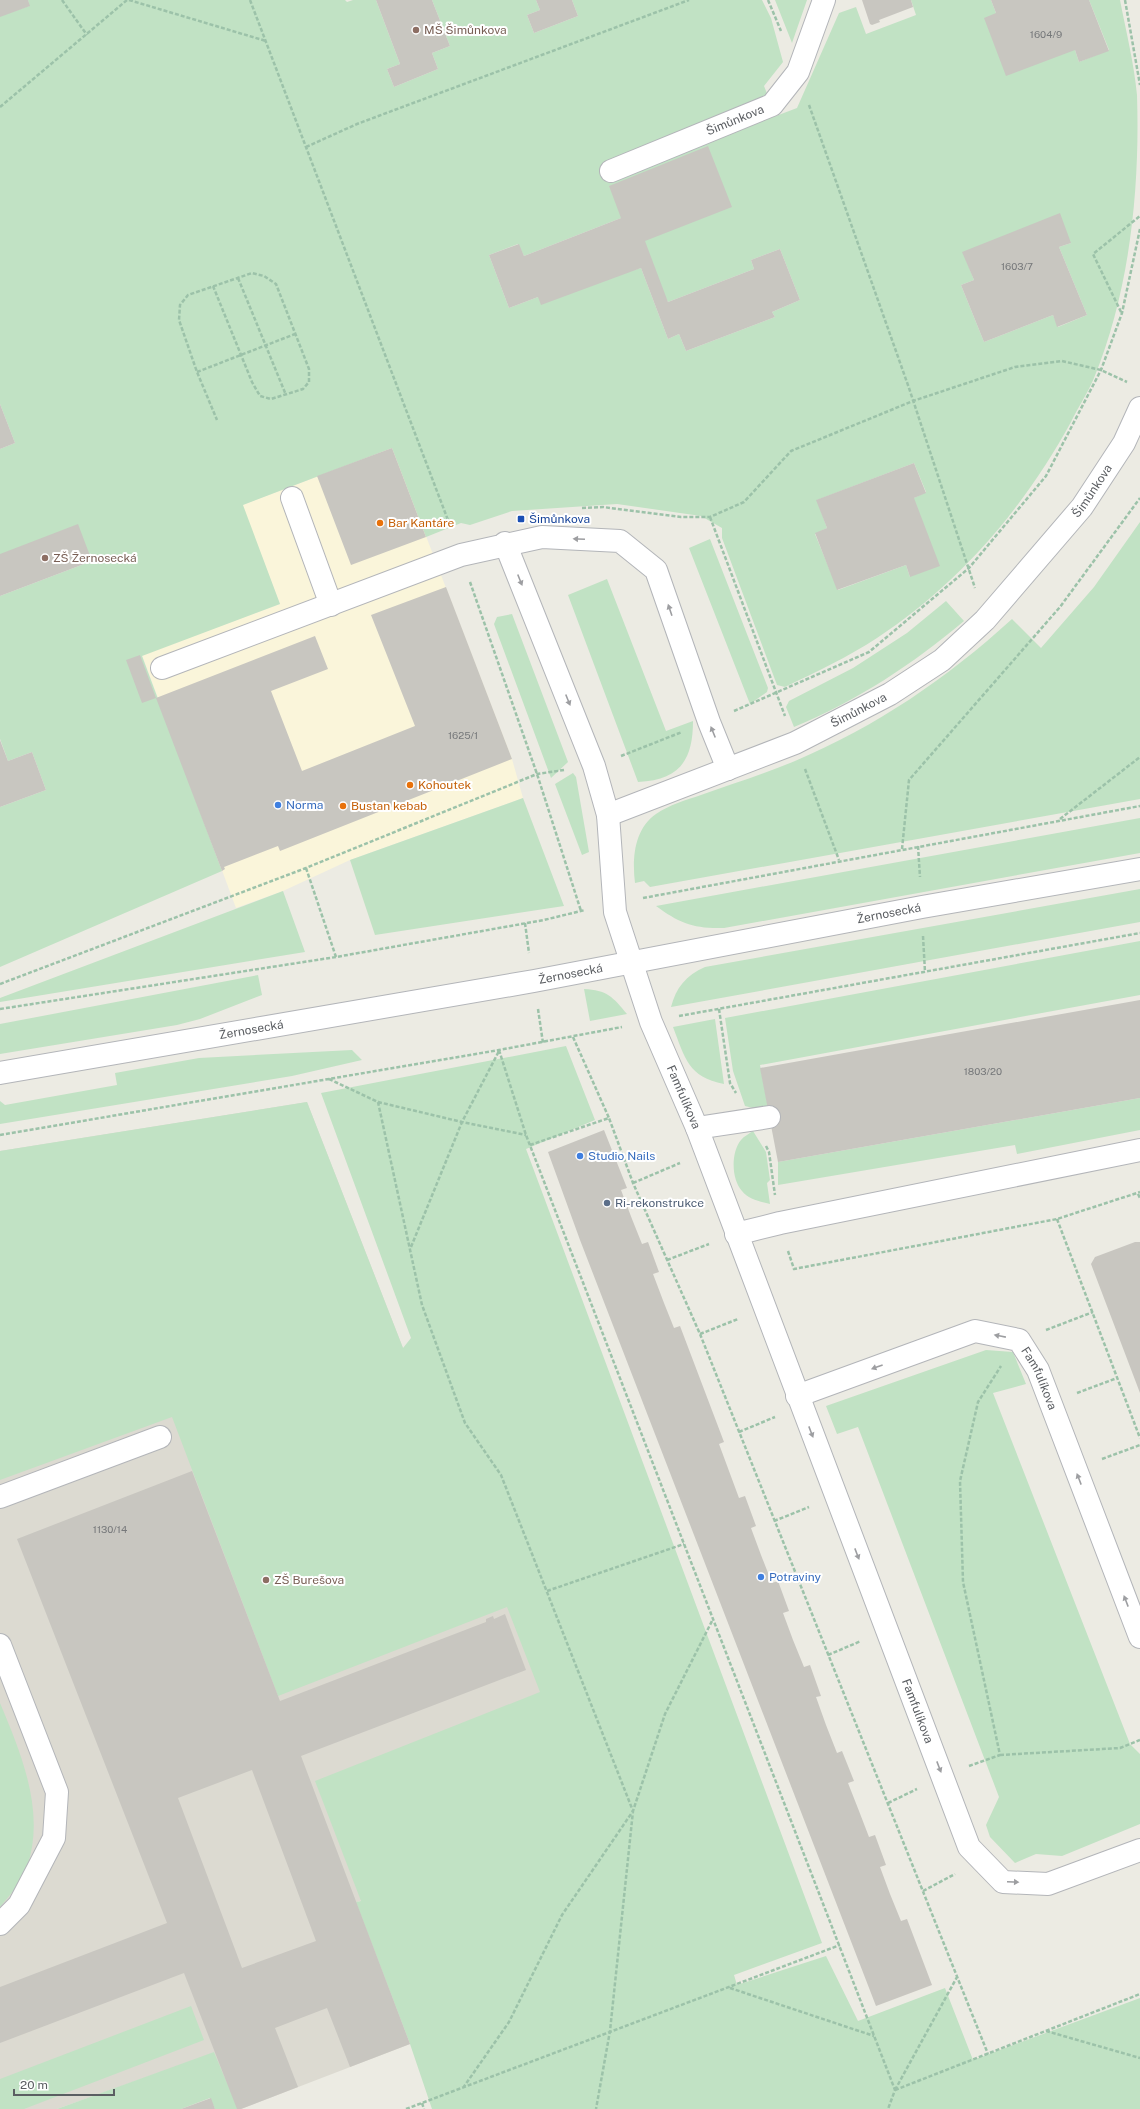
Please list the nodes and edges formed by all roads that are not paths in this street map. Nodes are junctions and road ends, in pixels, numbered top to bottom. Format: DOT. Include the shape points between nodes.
graph roads {
  1 [pos="824,0"];
  2 [pos="611,171"];
  3 [pos="1140,408"];
  4 [pos="292,498"];
  5 [pos="505,543"];
  6 [pos="331,605"];
  7 [pos="162,668"];
  8 [pos="728,768"];
  9 [pos="608,815"];
  10 [pos="1140,869"];
  11 [pos="630,961"];
  12 [pos="0,1073"];
  13 [pos="769,1117"];
  14 [pos="697,1128"];
  15 [pos="1140,1150"];
  16 [pos="736,1234"];
  17 [pos="799,1401"];
  18 [pos="160,1437"];
  19 [pos="0,1497"];
  20 [pos="1140,1637"];
  21 [pos="0,1645"];
  22 [pos="1140,1850"];
  23 [pos="0,1924"];
  1 -- 2 [label="street, Šimůnkova" via="798,72 772,105"];
  3 -- 8 [label="street, Šimůnkova" via="1124,443 1082,507 985,620 942,660 890,694 795,743"];
  4 -- 6 [label="street"];
  5 -- 6 [label="street" via="461,554"];
  8 -- 5 [label="street, one-way" via="709,722 656,570 620,541 542,537"];
  5 -- 9 [label="street, one-way" via="594,766"];
  6 -- 7 [label="street"];
  8 -- 9 [label="street, Šimůnkova"];
  9 -- 11 [label="street" via="614,903"];
  10 -- 11 [label="street, Žernosecká"];
  11 -- 12 [label="street, Žernosecká" via="526,982"];
  11 -- 14 [label="street, Famfulíkova" via="651,1022"];
  13 -- 14 [label="street"];
  14 -- 16 [label="street, Famfulíkova"];
  15 -- 16 [label="street"];
  16 -- 17 [label="street, Famfulíkova"];
  20 -- 17 [label="street, Famfulíkova, one-way" via="1038,1370 1019,1340 975,1331"];
  17 -- 22 [label="street, Famfulíkova, one-way" via="969,1847 1003,1882 1048,1884"];
  18 -- 19 [label="street"];
  21 -- 23 [label="street" via="57,1792 54,1838 19,1905"];
}
